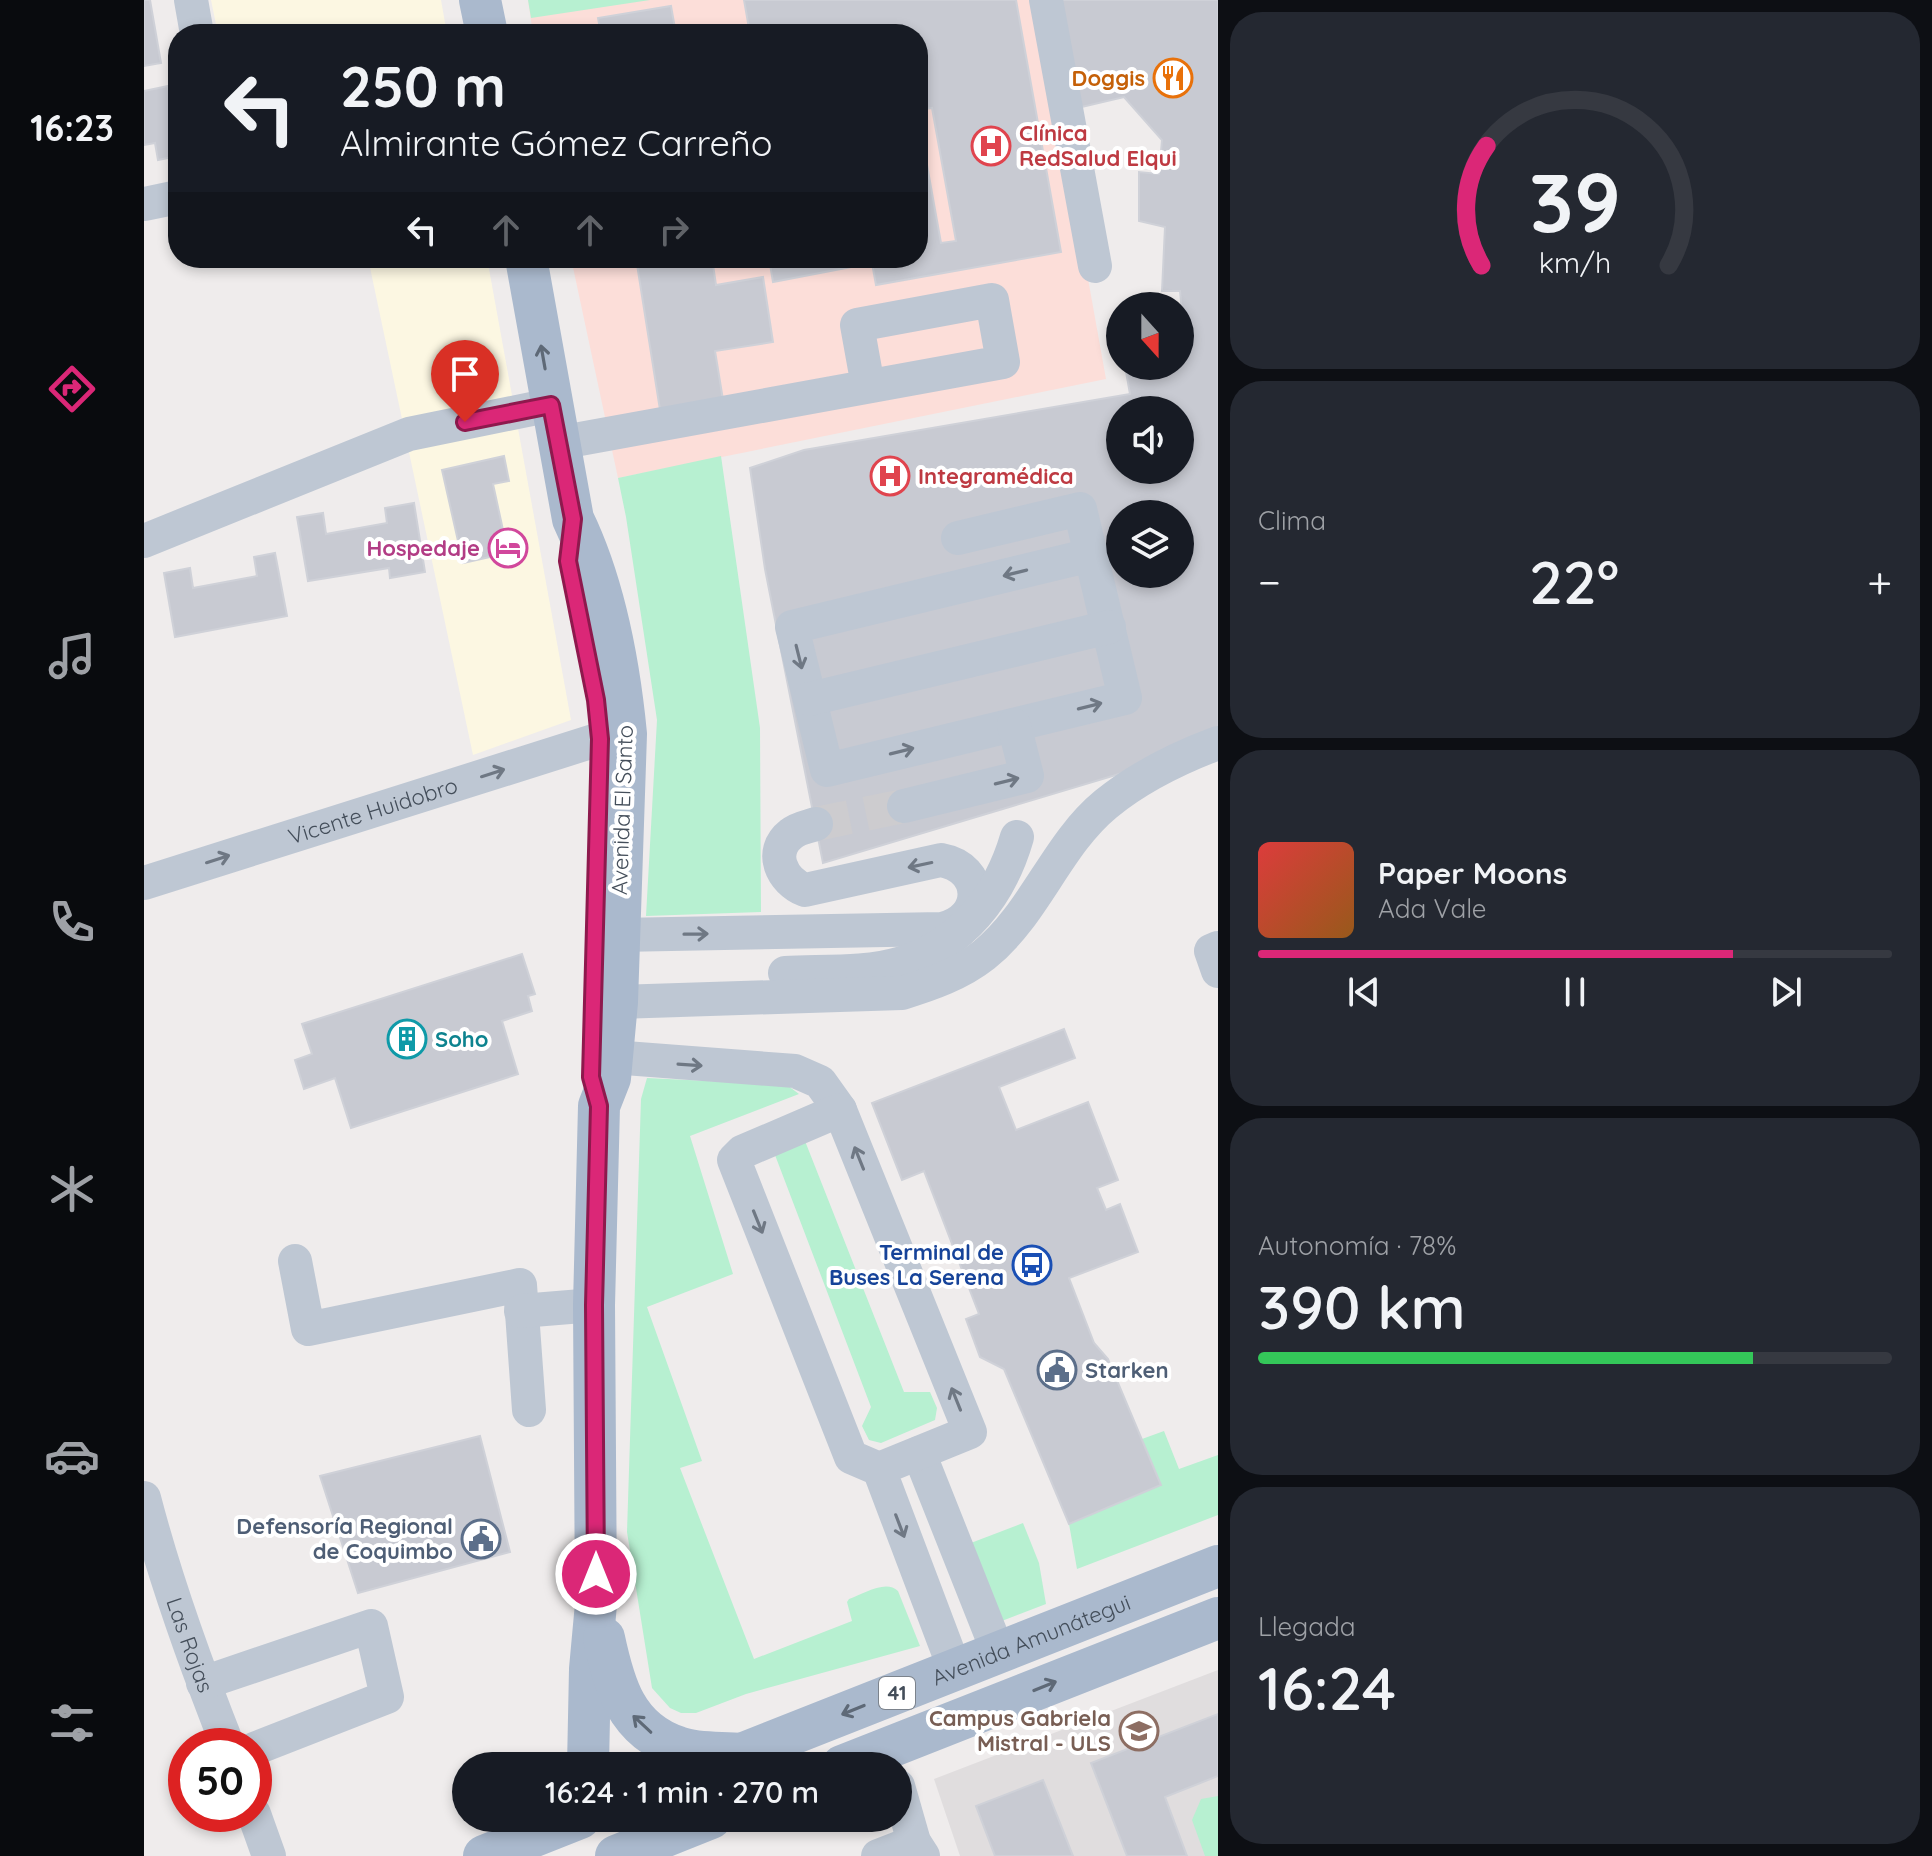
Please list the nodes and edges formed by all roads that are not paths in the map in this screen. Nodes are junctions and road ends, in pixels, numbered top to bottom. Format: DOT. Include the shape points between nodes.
graph roads {
  1 [pos="191,0"];
  2 [pos="480,0"];
  3 [pos="1046,0"];
  4 [pos="195,24"];
  5 [pos="485,24"];
  6 [pos="168,199"];
  7 [pos="144,204"];
  8 [pos="1095,266"];
  9 [pos="528,268"];
  10 [pos="868,386"];
  11 [pos="554,424"];
  12 [pos="573,519"];
  13 [pos="958,538"];
  14 [pos="144,541"];
  15 [pos="1091,555"];
  16 [pos="1109,627"];
  17 [pos="810,699"];
  18 [pos="1014,725"];
  19 [pos="600,739"];
  20 [pos="1218,743"];
  21 [pos="904,806"];
  22 [pos="816,824"];
  23 [pos="1017,837"];
  24 [pos="144,883"];
  25 [pos="618,935"];
  26 [pos="1218,948"];
  27 [pos="1218,971"];
  28 [pos="617,992"];
  29 [pos="612,1057"];
  30 [pos="599,1106"];
  31 [pos="840,1110"];
  32 [pos="295,1261"];
  33 [pos="594,1305"];
  34 [pos="521,1311"];
  35 [pos="529,1410"];
  36 [pos="919,1453"];
  37 [pos="879,1469"];
  38 [pos="144,1498"];
  39 [pos="1218,1566"];
  40 [pos="596,1604"];
  41 [pos="1218,1618"];
  42 [pos="998,1652"];
  43 [pos="955,1670"];
  44 [pos="203,1683"];
  45 [pos="221,1728"];
  46 [pos="272,1742"];
  47 [pos="588,1752"];
  48 [pos="695,1752"];
  49 [pos="746,1752"];
  50 [pos="912,1758"];
  51 [pos="912,1828"];
  52 [pos="260,1832"];
  53 [pos="545,1832"];
  54 [pos="590,1832"];
  55 [pos="688,1834"];
  56 [pos="919,1849"];
  57 [pos="881,1855"];
  58 [pos="269,1856"];
  59 [pos="484,1856"];
  60 [pos="593,1856"];
  61 [pos="616,1856"];
  1 -- 4 [label="street"];
  2 -- 5 [label="main road"];
  3 -- 8 [label="street"];
  6 -- 7 [label="street"];
  11 -- 9 [label="main road, Avenida El Santo, one-way"];
  10 -- 11 [label="street"];
  11 -- 12 [label="main road, Avenida El Santo"];
  11 -- 14 [label="street" via="409,434"];
  12 -- 19 [label="main road, Avenida El Santo" via="568,561"];
  12 -- 25 [label="main road, Avenida El Santo" via="591,556 623,695"];
  13 -- 15 [label="street" via="1080,509"];
  15 -- 16 [label="street"];
  15 -- 17 [label="street, one-way" via="792,627"];
  16 -- 17 [label="street"];
  18 -- 16 [label="street, one-way" via="1125,698"];
  17 -- 18 [label="street, one-way" via="827,770"];
  21 -- 18 [label="street, one-way" via="1027,776"];
  24 -- 19 [label="street, Vicente Huidobro, one-way"];
  19 -- 30 [label="main road, Avenida El Santo" via="591,1077"];
  20 -- 28 [label="street" via="1151,772 1105,805 1002,938 937,982 902,993"];
  25 -- 22 [label="street, one-way" via="942,929 969,913 975,893 972,882 960,867 941,860 805,890 796,886 782,871 780,850 794,832"];
  23 -- 28 [label="street" via="1000,882 971,921 950,939 901,963"];
  25 -- 28 [label="main road, Avenida El Santo"];
  26 -- 27 [label="street" via="1211,951"];
  28 -- 29 [label="main road, Avenida El Santo"];
  29 -- 30 [label="main road, Avenida El Santo"];
  29 -- 31 [label="street, one-way" via="795,1071 820,1082"];
  30 -- 33 [label="main road, Avenida El Santo"];
  36 -- 31 [label="street, one-way" via="970,1432"];
  31 -- 37 [label="street, one-way" via="734,1160 851,1457"];
  32 -- 34 [label="street" via="308,1329 520,1285"];
  33 -- 34 [label="street"];
  33 -- 40 [label="main road, Avenida El Santo"];
  34 -- 35 [label="street"];
  36 -- 37 [label="street"];
  36 -- 42 [label="street"];
  37 -- 43 [label="street, one-way"];
  38 -- 44 [label="street, Las Rojas"];
  39 -- 42 [label="main road, Avenida Amunátegui / 41"];
  40 -- 47 [label="main road, Avenida El Santo"];
  48 -- 40 [label="main road, one-way" via="654,1735 633,1716 616,1687"];
  50 -- 41 [label="main road, 41, one-way"];
  42 -- 43 [label="main road, Avenida Amunátegui / 41"];
  43 -- 49 [label="main road, Avenida Amunátegui / 41, one-way"];
  44 -- 45 [label="street, Las Rojas"];
  44 -- 46 [label="street" via="371,1626 387,1697"];
  51 -- 56 [label="street"];
  52 -- 58 [label="street"];
  53 -- 59 [label="main road"];
  54 -- 60 [label="main road"];
  55 -- 61 [label="main road"];
  56 -- 57 [label="street"];
}
